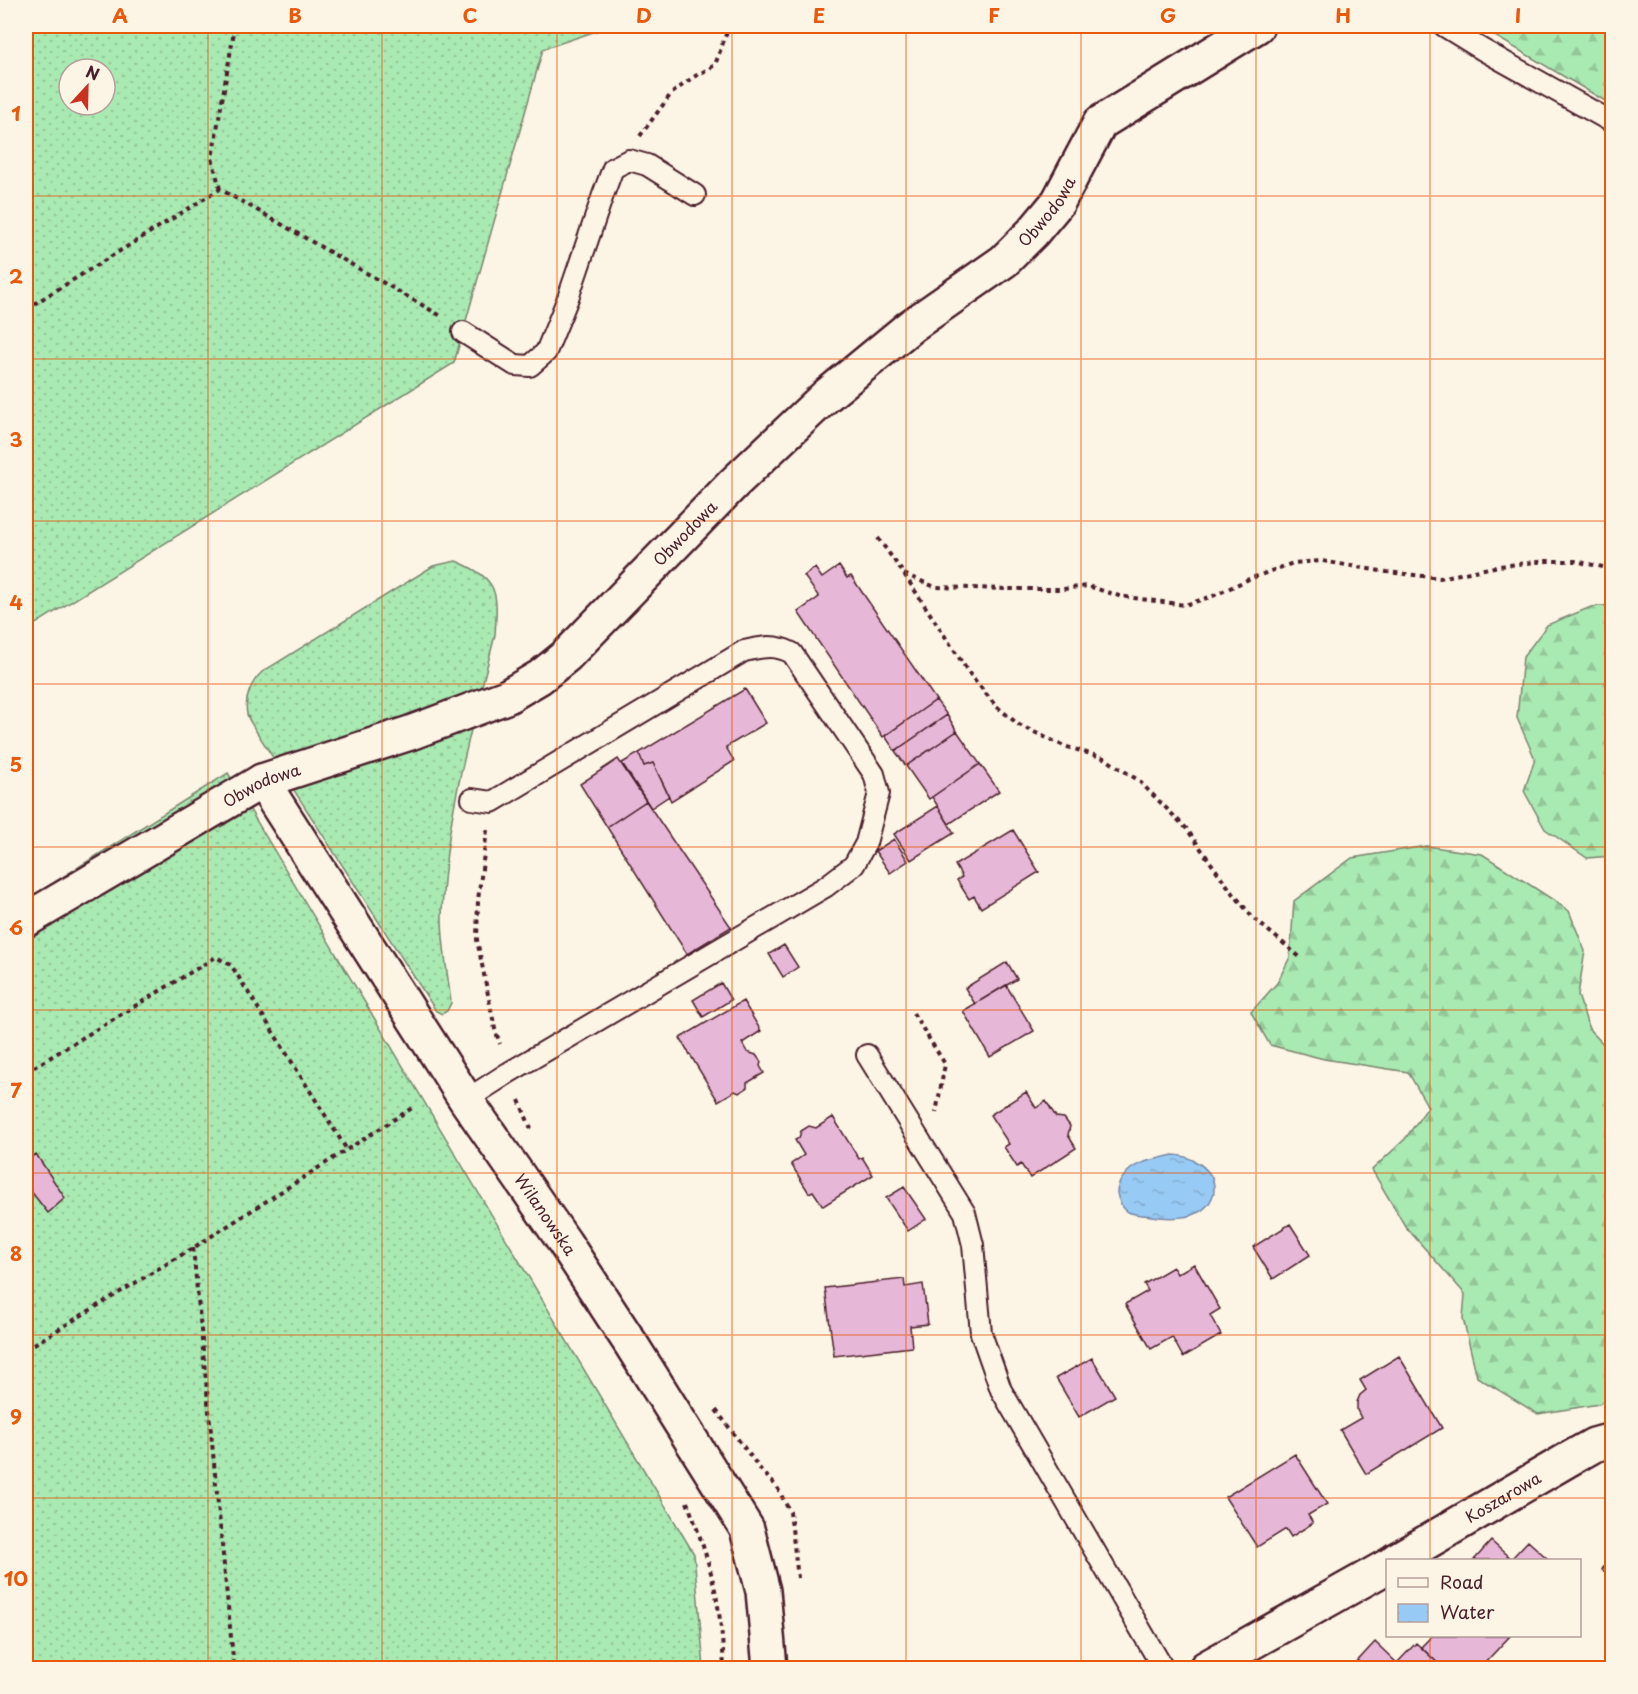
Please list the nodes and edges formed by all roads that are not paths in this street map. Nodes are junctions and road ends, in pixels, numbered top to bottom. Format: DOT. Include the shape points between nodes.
graph roads {
  1 [pos="1257,26"];
  2 [pos="1444,26"];
  3 [pos="1612,122"];
  4 [pos="695,195"];
  5 [pos="463,332"];
  6 [pos="262,781"];
  7 [pos="472,799"];
  8 [pos="26,920"];
  9 [pos="867,1055"];
  10 [pos="466,1100"];
  11 [pos="1612,1440"];
  12 [pos="1398,1559"];
  13 [pos="1386,1567"];
  14 [pos="770,1668"];
  15 [pos="1163,1668"];
  16 [pos="1206,1668"];
  1 -- 6 [label="main road, Obwodowa" via="1101,123 1058,202 1004,261 911,326 826,396 734,483 566,656 540,677 506,697 410,733"];
  2 -- 3 [label="lane"];
  4 -- 5 [label="lane" via="647,165 629,160 613,168 546,352 530,366 515,365"];
  6 -- 8 [label="main road, Obwodowa"];
  6 -- 10 [label="main road, Wilanowska"];
  7 -- 10 [label="lane" via="492,802 744,651 765,647 792,654 874,774 879,793 866,843 854,865 840,876"];
  9 -- 15 [label="lane" via="965,1213 973,1245 981,1333 1001,1390"];
  10 -- 14 [label="main road, Wilanowska" via="607,1307 747,1529 763,1591"];
  11 -- 12 [label="main road, Koszarowa" via="1594,1445"];
  13 -- 16 [label="main road"];
}
